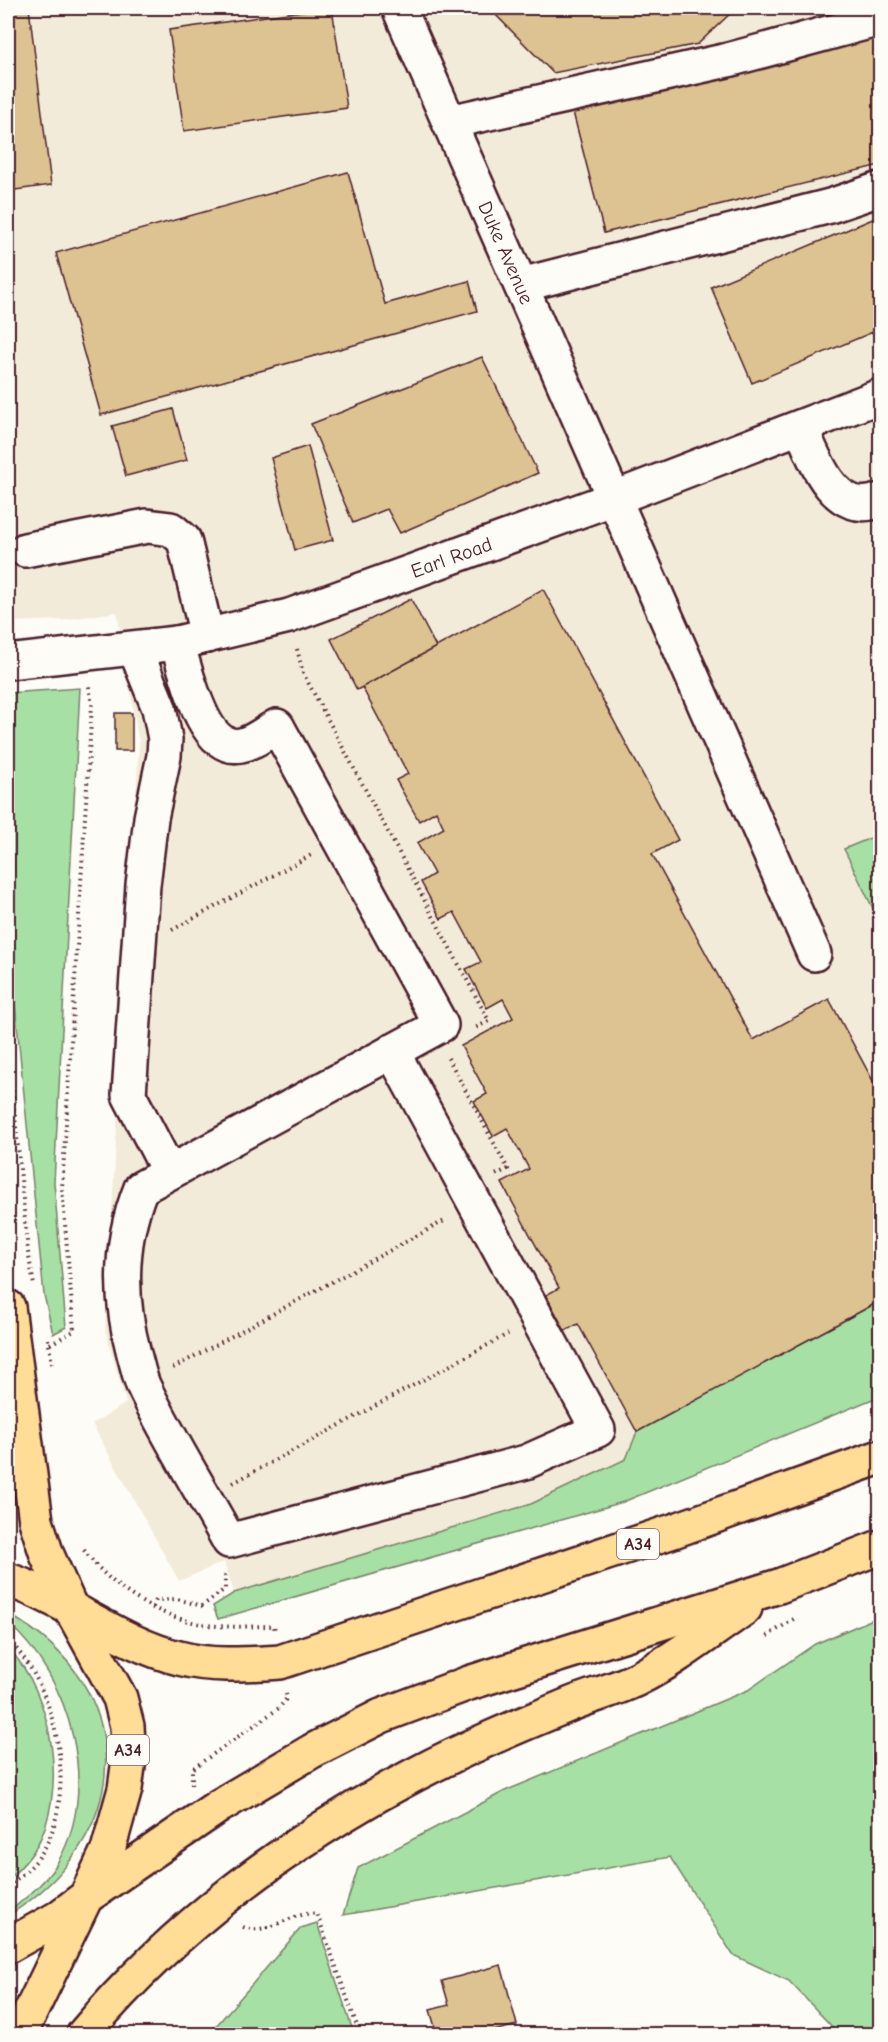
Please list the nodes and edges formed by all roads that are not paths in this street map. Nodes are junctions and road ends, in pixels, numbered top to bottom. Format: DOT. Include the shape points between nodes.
graph roads {
  1 [pos="399,8"];
  2 [pos="880,19"];
  3 [pos="450,122"];
  4 [pos="880,189"];
  5 [pos="521,285"];
  6 [pos="880,396"];
  7 [pos="801,427"];
  8 [pos="615,498"];
  9 [pos="880,500"];
  10 [pos="25,550"];
  11 [pos="192,639"];
  12 [pos="135,649"];
  13 [pos="8,662"];
  14 [pos="814,954"];
  15 [pos="392,1051"];
  16 [pos="169,1172"];
  17 [pos="21,1299"];
  18 [pos="880,1457"];
  19 [pos="880,1547"];
  20 [pos="8,1580"];
  21 [pos="779,1586"];
  22 [pos="71,1609"];
  23 [pos="86,1897"];
  24 [pos="8,1946"];
  25 [pos="20,2034"];
  26 [pos="84,2034"];
  1 -- 3 [label="street, Duke Avenue"];
  2 -- 3 [label="street" via="728,60"];
  3 -- 5 [label="street, Duke Avenue"];
  4 -- 5 [label="street" via="830,206"];
  5 -- 8 [label="street, Duke Avenue"];
  6 -- 7 [label="street, Earl Road"];
  7 -- 8 [label="street, Earl Road"];
  7 -- 9 [label="street" via="819,470 832,488 850,500 868,505"];
  8 -- 11 [label="street, Earl Road" via="289,616"];
  8 -- 14 [label="street, Duke Avenue"];
  10 -- 11 [label="street" via="147,526 171,529 184,540"];
  11 -- 12 [label="street, Earl Road"];
  11 -- 15 [label="street" via="209,730 223,742 242,745 277,726 441,1025"];
  12 -- 13 [label="street, Earl Road"];
  12 -- 16 [label="street" via="159,708 165,739 151,818 137,948 129,1095"];
  15 -- 16 [label="street"];
  15 -- 16 [label="street" via="598,1430 526,1462 230,1541 143,1384 123,1304 130,1215 141,1188"];
  17 -- 22 [label="highway" via="16,1360 31,1501 47,1556"];
  18 -- 22 [label="highway, A34" via="676,1530 280,1662 222,1664 179,1658"];
  19 -- 21 [label="highway, A34"];
  20 -- 22 [label="highway, A34"];
  21 -- 23 [label="highway, A34" via="469,1683 381,1716 219,1806"];
  21 -- 26 [label="highway" via="639,1678 489,1738 353,1810 281,1857 202,1917 146,1966"];
  22 -- 23 [label="highway, A34" via="120,1698 129,1759 119,1815"];
  23 -- 24 [label="highway, A34"];
  23 -- 25 [label="highway"];
}
